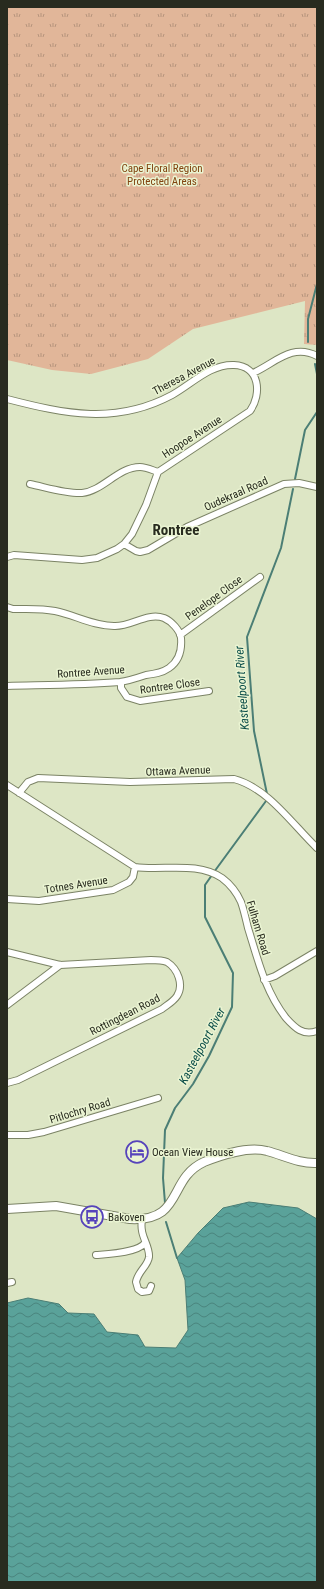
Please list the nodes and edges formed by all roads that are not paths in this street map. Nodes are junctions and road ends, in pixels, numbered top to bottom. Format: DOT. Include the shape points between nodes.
graph roads {
  1 [pos="317,356"];
  2 [pos="253,373"];
  3 [pos="7,399"];
  4 [pos="158,472"];
  5 [pos="30,484"];
  6 [pos="317,487"];
  7 [pos="124,544"];
  8 [pos="7,557"];
  9 [pos="260,577"];
  10 [pos="7,607"];
  11 [pos="180,635"];
  12 [pos="121,682"];
  13 [pos="7,686"];
  14 [pos="209,691"];
  15 [pos="7,785"];
  16 [pos="18,793"];
  17 [pos="317,848"];
  18 [pos="135,867"];
  19 [pos="7,898"];
  20 [pos="317,951"];
  21 [pos="7,952"];
  22 [pos="60,965"];
  23 [pos="264,980"];
  24 [pos="7,1005"];
  25 [pos="317,1031"];
  26 [pos="7,1083"];
  27 [pos="158,1098"];
  28 [pos="7,1135"];
  29 [pos="317,1163"];
  30 [pos="7,1208"];
  31 [pos="142,1220"];
  32 [pos="145,1243"];
  33 [pos="96,1256"];
  34 [pos="151,1286"];
  1 -- 2 [label="street" via="306,351 291,353"];
  2 -- 3 [label="street, Theresa Avenue" via="242,366 219,367 157,402 128,411 104,414 61,412"];
  2 -- 4 [label="street, Hoopoe Avenue" via="256,378 256,391 254,405 250,411"];
  4 -- 5 [label="street" via="133,468 97,488 81,493"];
  4 -- 7 [label="street, Hoopoe Avenue" via="139,521"];
  6 -- 7 [label="street, Oudekraal Road" via="299,483 284,484 187,527 144,551 132,550"];
  7 -- 8 [label="street" via="103,556 82,560 14,555"];
  9 -- 11 [label="street, Penelope Close"];
  10 -- 11 [label="street" via="56,611 112,626 157,617 169,621"];
  11 -- 12 [label="street, Rontree Avenue" via="180,654 170,667 164,671"];
  12 -- 13 [label="street, Rontree Avenue"];
  12 -- 14 [label="street, Rontree Close" via="121,688 127,697 140,701"];
  15 -- 16 [label="street, Fulham Road"];
  16 -- 17 [label="street, Ottawa Avenue" via="28,782 38,778 130,782 234,779 256,788"];
  16 -- 18 [label="street, Fulham Road"];
  18 -- 19 [label="street, Totnes Avenue" via="129,882 108,891 38,901"];
  18 -- 23 [label="street, Fulham Road" via="198,870 215,875 226,882 241,903"];
  20 -- 23 [label="street"];
  21 -- 22 [label="street, Rottingdean Road"];
  22 -- 24 [label="street"];
  22 -- 26 [label="street, Rottingdean Road" via="162,961 170,965 178,975 180,990 162,1009 18,1080"];
  23 -- 25 [label="street, Fulham Road" via="293,1026 307,1033"];
  27 -- 28 [label="street, Pitlochry Road" via="44,1132"];
  29 -- 31 [label="main road" via="301,1162 252,1149 205,1162 188,1174 163,1212"];
  30 -- 31 [label="main road" via="56,1206"];
  31 -- 32 [label="street" via="141,1230"];
  32 -- 33 [label="street" via="120,1253"];
  32 -- 34 [label="street" via="149,1254 148,1263 140,1271 136,1282 142,1292 149,1291"];
}
